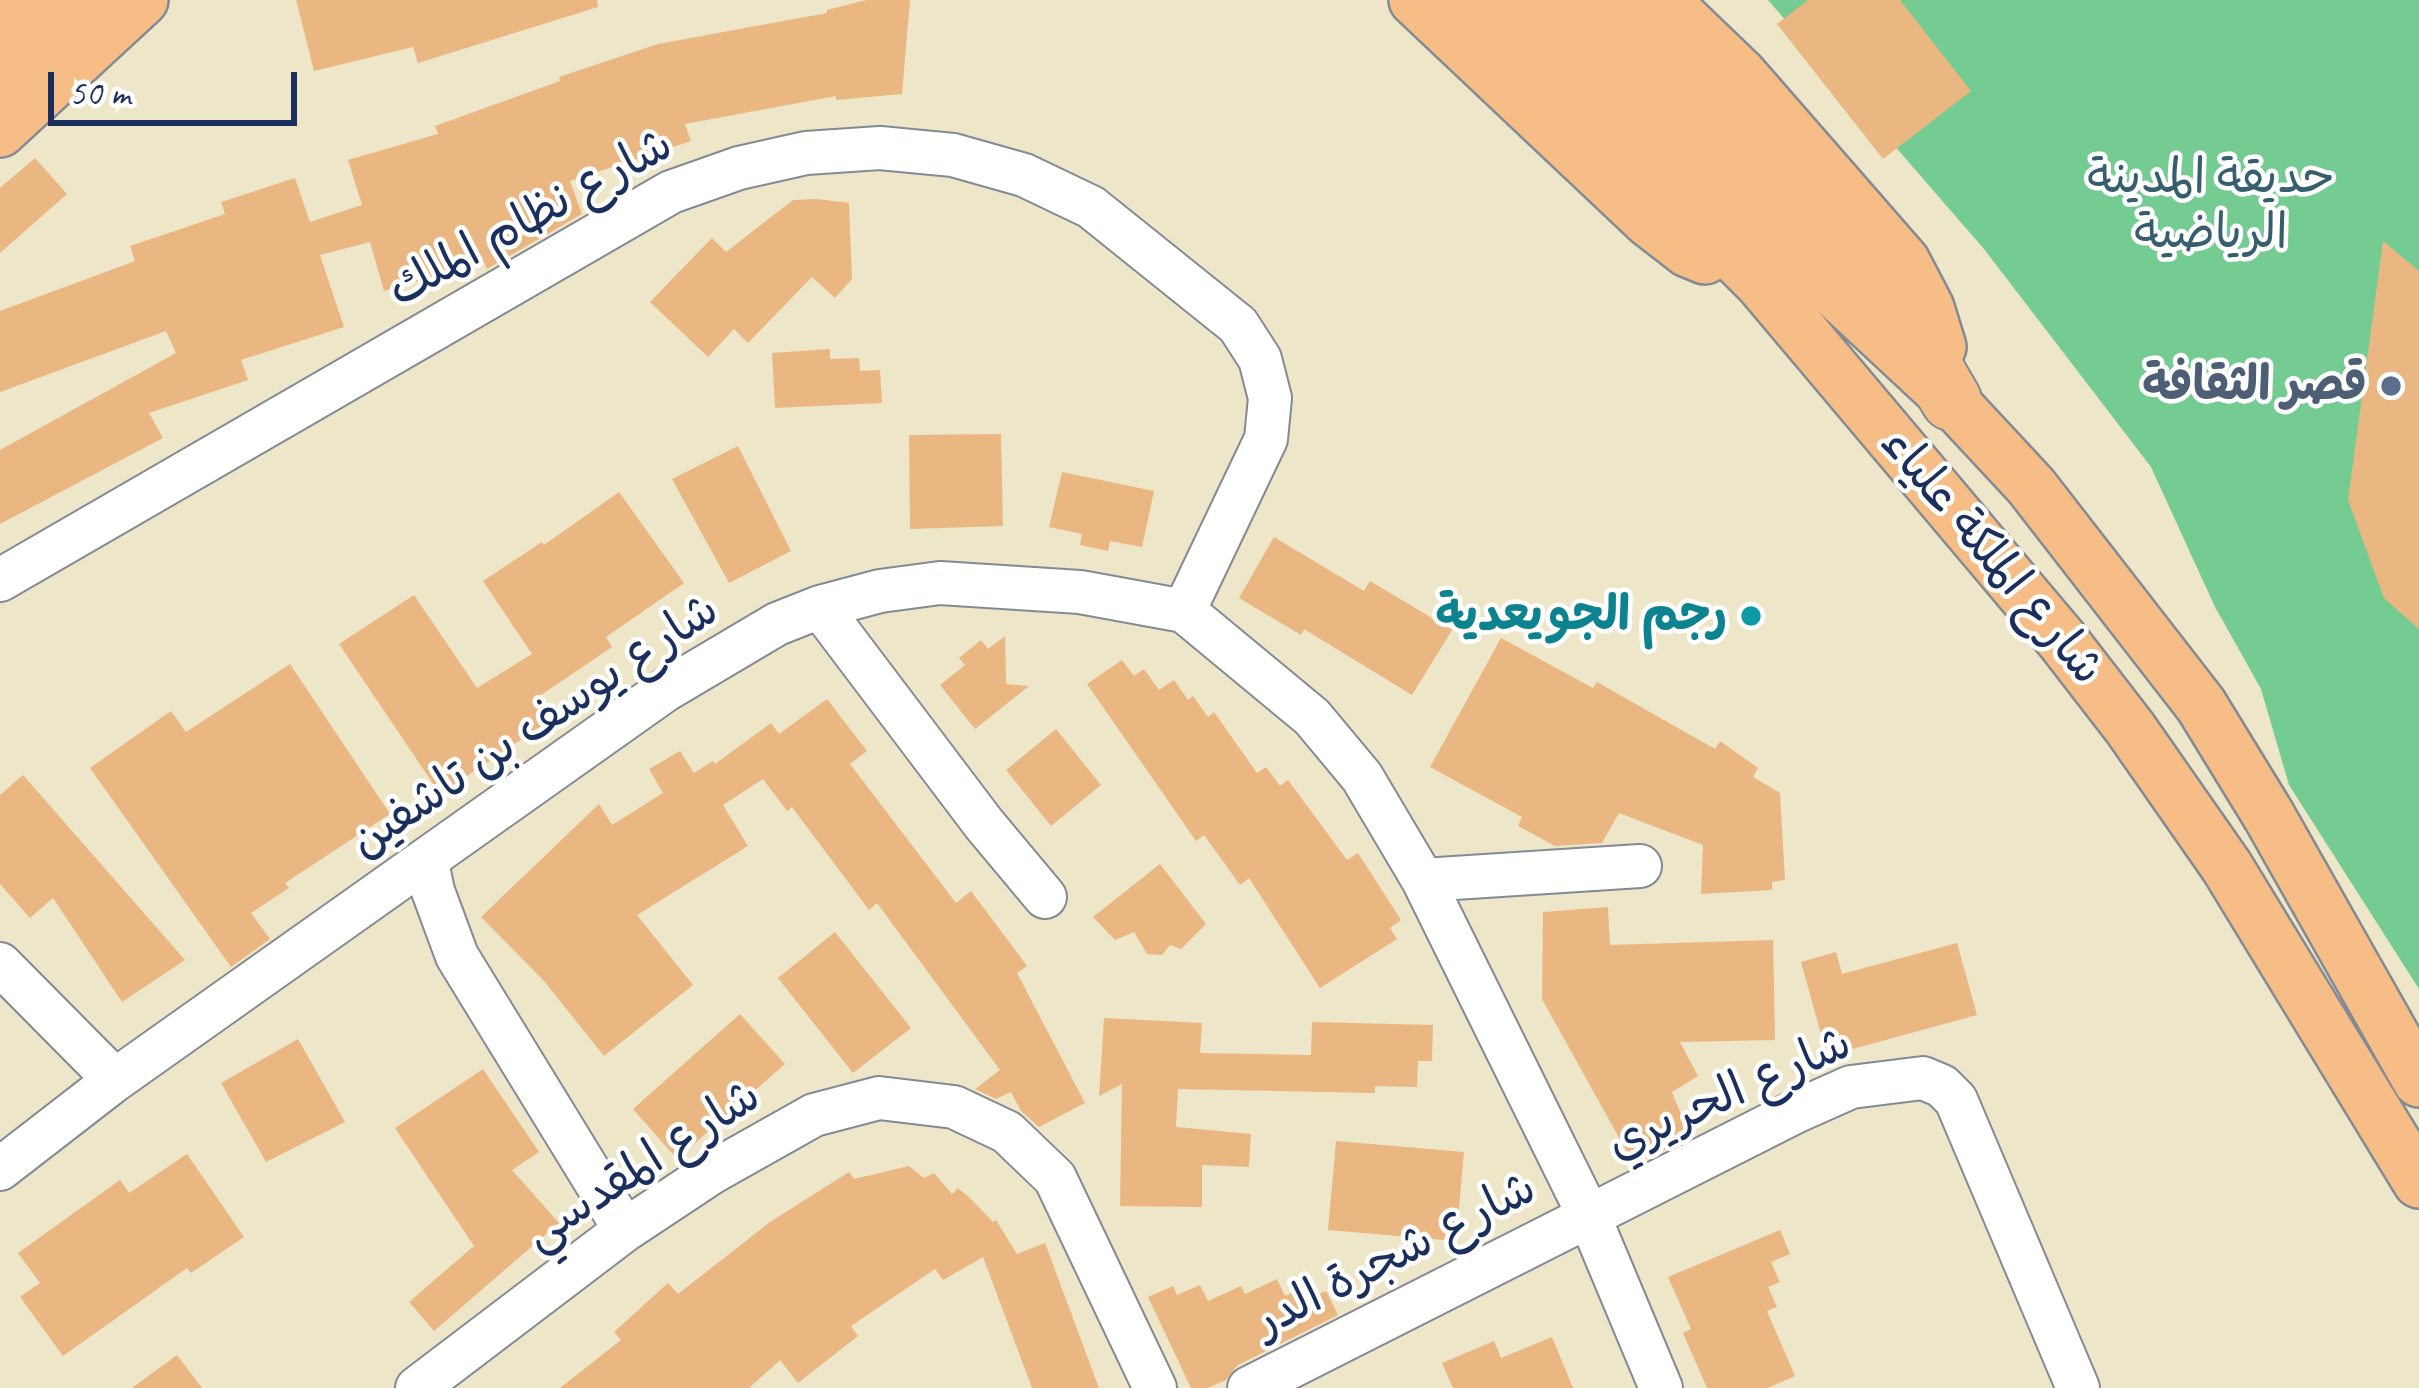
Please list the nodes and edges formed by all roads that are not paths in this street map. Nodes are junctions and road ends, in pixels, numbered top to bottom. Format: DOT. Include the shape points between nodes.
graph roads {
  1 [pos="20,0"];
  2 [pos="81,0"];
  3 [pos="142,0"];
  4 [pos="1415,0"];
  5 [pos="1477,0"];
  6 [pos="1663,0"];
  7 [pos="1555,17"];
  8 [pos="0,19"];
  9 [pos="0,85"];
  10 [pos="0,131"];
  11 [pos="1761,283"];
  12 [pos="1952,400"];
  13 [pos="0,580"];
  14 [pos="820,607"];
  15 [pos="1184,610"];
  16 [pos="428,862"];
  17 [pos="1640,866"];
  18 [pos="1424,880"];
  19 [pos="1045,897"];
  20 [pos="0,964"];
  21 [pos="115,1080"];
  22 [pos="2419,1081"];
  23 [pos="0,1169"];
  24 [pos="2419,1182"];
  25 [pos="1589,1216"];
  26 [pos="625,1230"];
  27 [pos="416,1388"];
  28 [pos="1154,1388"];
  29 [pos="1249,1388"];
  30 [pos="1661,1388"];
  31 [pos="2078,1388"];
  1 -- 8 [label="highway"];
  2 -- 9 [label="highway"];
  3 -- 10 [label="main road"];
  4 -- 11 [label="main road" via="1648,220 1688,250"];
  5 -- 7 [label="main road, شارع الملكة علياء"];
  6 -- 12 [label="main road" via="1741,75 1904,262 1928,308"];
  7 -- 11 [label="main road, شارع الملكة علياء"];
  7 -- 12 [label="highway" via="1663,59 1895,304"];
  11 -- 24 [label="main road, شارع الملكة علياء" via="2130,728 2228,867"];
  12 -- 22 [label="main road, شارع الملكة علياء" via="2031,486 2201,705"];
  13 -- 15 [label="street, شارع نظام الملك" via="671,192 806,153 880,148 953,155 1024,175 1091,207 1238,325 1260,359 1270,398 1267,439"];
  14 -- 15 [label="street, شارع يوسف بن تاشفين" via="940,583 1061,590"];
  14 -- 16 [label="street, شارع يوسف بن تاشفين" via="664,692"];
  14 -- 19 [label="street"];
  15 -- 18 [label="street" via="1312,717 1362,777"];
  16 -- 21 [label="street, شارع يوسف بن تاشفين"];
  16 -- 26 [label="street" via="457,956"];
  17 -- 18 [label="street"];
  18 -- 25 [label="street"];
  20 -- 21 [label="street"];
  21 -- 23 [label="street, شارع يوسف بن تاشفين"];
  25 -- 29 [label="street, شارع شجرة الدر"];
  25 -- 30 [label="street"];
  25 -- 31 [label="street, شارع الحريري" via="1851,1087 1923,1078 1956,1100"];
  26 -- 27 [label="street, شارع المقدسي"];
  26 -- 28 [label="street, شارع المقدسي" via="814,1115 878,1098 953,1107 1007,1132 1055,1178"];
}
